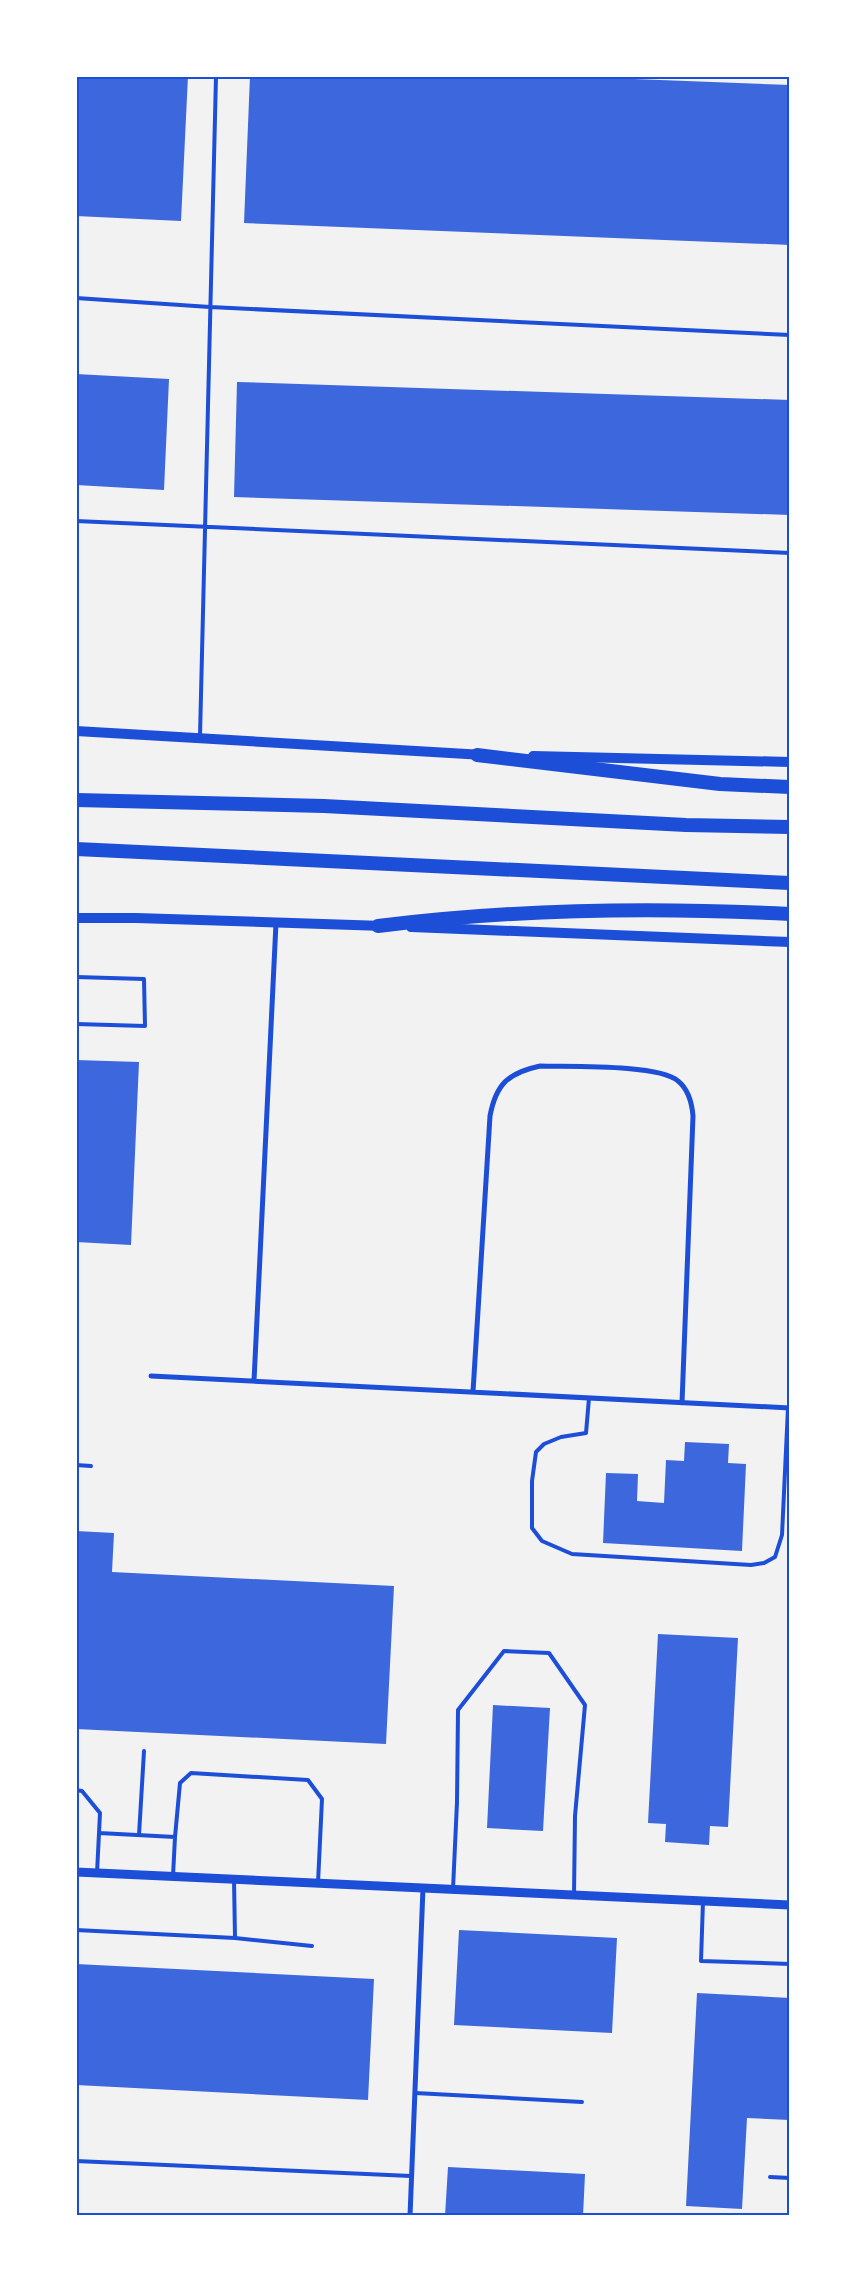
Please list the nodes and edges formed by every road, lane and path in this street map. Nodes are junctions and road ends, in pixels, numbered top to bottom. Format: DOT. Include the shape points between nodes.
graph roads {
  1 [pos="216,76"];
  2 [pos="76,298"];
  3 [pos="210,307"];
  4 [pos="790,335"];
  5 [pos="76,521"];
  6 [pos="205,528"];
  7 [pos="790,553"];
  8 [pos="76,731"];
  9 [pos="200,738"];
  10 [pos="477,755"];
  11 [pos="790,762"];
  12 [pos="790,787"];
  13 [pos="76,800"];
  14 [pos="790,827"];
  15 [pos="76,849"];
  16 [pos="790,883"];
  17 [pos="790,914"];
  18 [pos="76,918"];
  19 [pos="276,922"];
  20 [pos="378,926"];
  21 [pos="790,942"];
  22 [pos="76,977"];
  23 [pos="76,1024"];
  24 [pos="151,1376"];
  25 [pos="254,1381"];
  26 [pos="473,1392"];
  27 [pos="589,1398"];
  28 [pos="682,1402"];
  29 [pos="789,1408"];
  30 [pos="76,1465"];
  31 [pos="91,1466"];
  32 [pos="783,1519"];
  33 [pos="790,1519"];
  34 [pos="144,1751"];
  35 [pos="76,1790"];
  36 [pos="99,1833"];
  37 [pos="138,1835"];
  38 [pos="175,1837"];
  39 [pos="76,1872"];
  40 [pos="97,1873"];
  41 [pos="173,1876"];
  42 [pos="234,1879"];
  43 [pos="318,1883"];
  44 [pos="424,1888"];
  45 [pos="453,1889"];
  46 [pos="574,1895"];
  47 [pos="703,1901"];
  48 [pos="790,1905"];
  49 [pos="76,1930"];
  50 [pos="235,1938"];
  51 [pos="312,1946"];
  52 [pos="790,1964"];
  53 [pos="415,2093"];
  54 [pos="582,2102"];
  55 [pos="76,2162"];
  56 [pos="411,2176"];
  57 [pos="770,2176"];
  58 [pos="790,2178"];
  59 [pos="410,2216"];
  1 -- 3 [label="lane"];
  2 -- 3 [label="lane"];
  3 -- 4 [label="lane"];
  3 -- 6 [label="lane"];
  5 -- 6 [label="lane"];
  6 -- 7 [label="lane"];
  6 -- 9 [label="lane"];
  8 -- 9 [label="main road"];
  9 -- 10 [label="main road"];
  10 -- 11 [label="main road"];
  10 -- 12 [label="highway" via="720,784"];
  13 -- 14 [label="highway" via="324,806 686,825"];
  15 -- 16 [label="highway"];
  17 -- 20 [label="highway" via="716,911 540,914 452,917"];
  18 -- 19 [label="main road"];
  19 -- 20 [label="main road"];
  19 -- 25 [label="street"];
  20 -- 21 [label="main road"];
  22 -- 23 [label="lane" via="144,979 145,1026"];
  24 -- 25 [label="street"];
  25 -- 26 [label="street"];
  26 -- 27 [label="street"];
  26 -- 28 [label="street" via="490,1116 500,1087 510,1076 540,1066 652,1071 678,1080 691,1101 693,1116"];
  27 -- 28 [label="street"];
  27 -- 32 [label="lane" via="586,1433 544,1444 536,1452 532,1528 542,1541 572,1554 751,1565 775,1557 782,1536"];
  28 -- 29 [label="street"];
  29 -- 32 [label="lane"];
  30 -- 31 [label="lane"];
  32 -- 33 [label="lane"];
  34 -- 37 [label="lane"];
  35 -- 36 [label="lane" via="82,1791 100,1813"];
  36 -- 37 [label="lane"];
  36 -- 40 [label="lane"];
  37 -- 38 [label="lane"];
  38 -- 41 [label="lane"];
  38 -- 43 [label="lane" via="180,1783 191,1773 308,1780 322,1799"];
  39 -- 40 [label="street"];
  40 -- 41 [label="street"];
  41 -- 42 [label="street"];
  42 -- 43 [label="street"];
  42 -- 50 [label="lane"];
  43 -- 44 [label="street"];
  44 -- 45 [label="street"];
  44 -- 53 [label="street"];
  45 -- 46 [label="street"];
  45 -- 46 [label="lane" via="458,1802 458,1710 504,1652 549,1653 585,1705 575,1816"];
  46 -- 47 [label="street"];
  47 -- 48 [label="street"];
  47 -- 52 [label="lane" via="701,1961"];
  49 -- 50 [label="lane"];
  50 -- 51 [label="lane"];
  53 -- 54 [label="lane"];
  53 -- 56 [label="street"];
  55 -- 56 [label="lane"];
  56 -- 59 [label="street"];
  57 -- 58 [label="lane"];
}
